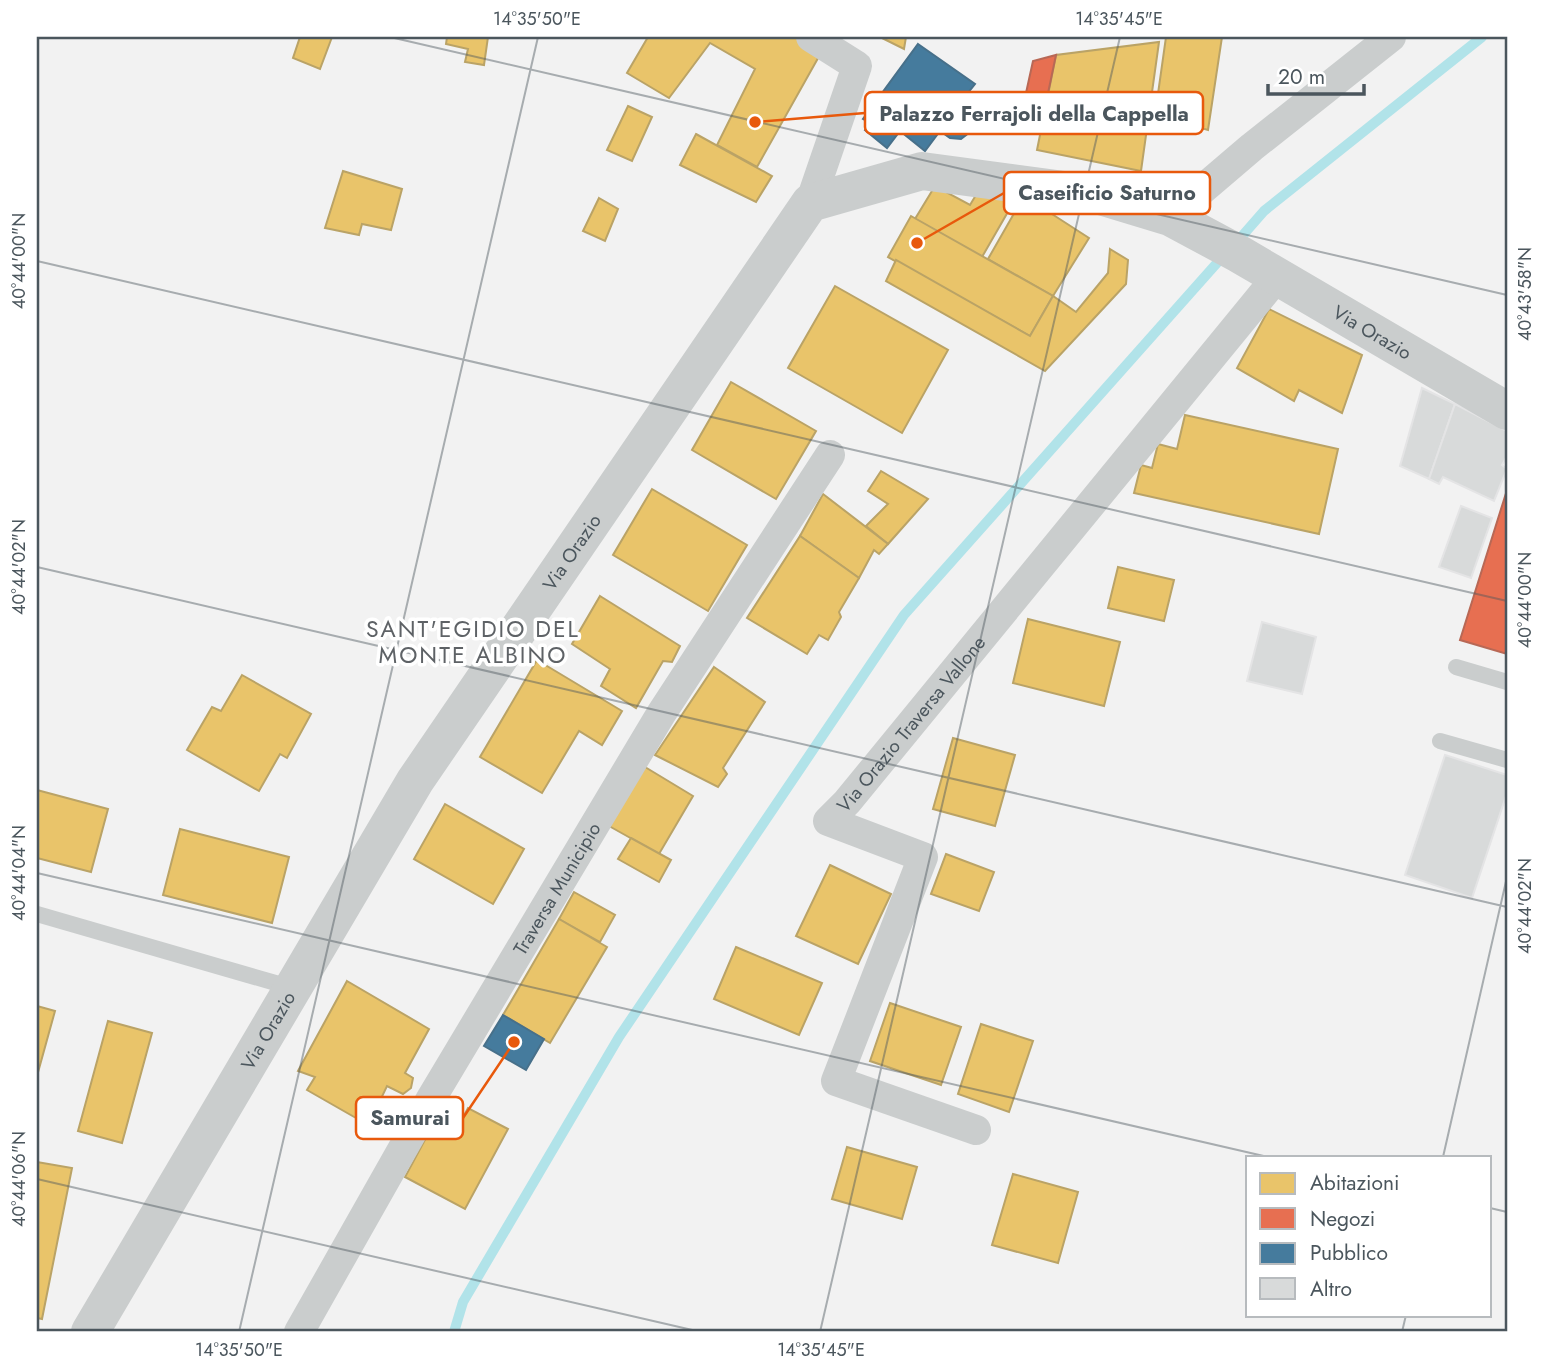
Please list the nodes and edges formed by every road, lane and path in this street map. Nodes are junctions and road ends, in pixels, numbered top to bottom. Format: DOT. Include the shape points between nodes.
graph roads {
  1 [pos="811,37"];
  2 [pos="1391,37"];
  3 [pos="810,202"];
  4 [pos="1170,217"];
  5 [pos="1277,277"];
  6 [pos="1507,411"];
  7 [pos="830,455"];
  8 [pos="1456,667"];
  9 [pos="1507,682"];
  10 [pos="1440,741"];
  11 [pos="1507,760"];
  12 [pos="37,914"];
  13 [pos="293,988"];
  14 [pos="976,1130"];
  15 [pos="90,1332"];
  16 [pos="299,1332"];
  1 -- 3 [label="street" via="857,66"];
  2 -- 4 [label="street"];
  3 -- 4 [label="street" via="922,171 1094,194"];
  3 -- 13 [label="street, Via Orazio" via="415,780"];
  4 -- 5 [label="street, Via Orazio"];
  5 -- 6 [label="street, Via Orazio"];
  5 -- 14 [label="street, Via Orazio Traversa Vallone" via="828,821 923,857 836,1081"];
  7 -- 16 [label="street, Traversa Municipio" via="660,714 432,1097"];
  8 -- 9 [label="lane"];
  10 -- 11 [label="lane"];
  12 -- 13 [label="lane"];
  13 -- 15 [label="street, Via Orazio"];
}
